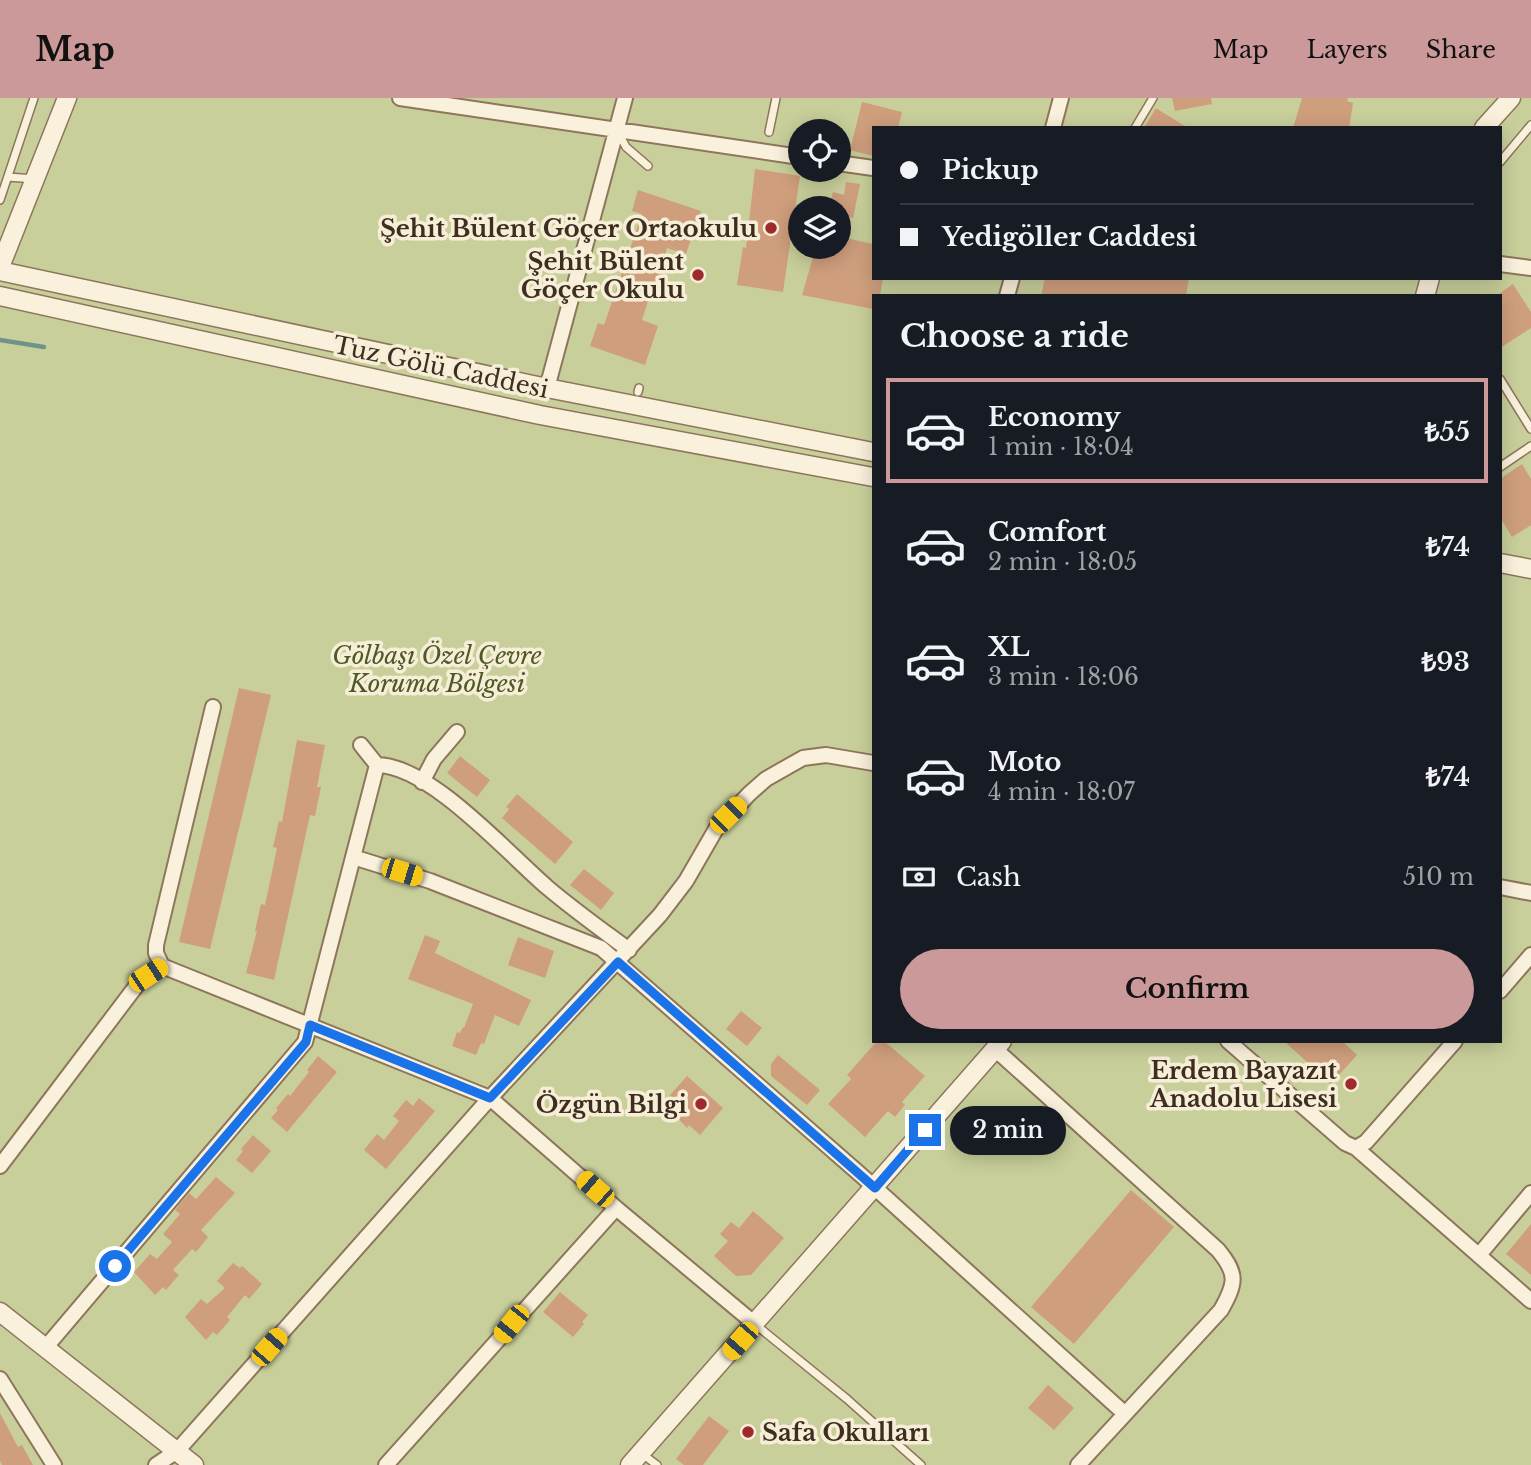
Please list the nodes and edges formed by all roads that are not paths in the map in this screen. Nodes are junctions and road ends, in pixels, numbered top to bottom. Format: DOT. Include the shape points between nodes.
graph roads {
  1 [pos="34,98"];
  2 [pos="67,98"];
  3 [pos="400,98"];
  4 [pos="625,98"];
  5 [pos="776,98"];
  6 [pos="1061,98"];
  7 [pos="1153,98"];
  8 [pos="1511,98"];
  9 [pos="1531,125"];
  10 [pos="1054,126"];
  11 [pos="1136,126"];
  12 [pos="1486,126"];
  13 [pos="616,130"];
  14 [pos="769,132"];
  15 [pos="788,155"];
  16 [pos="1502,160"];
  17 [pos="851,165"];
  18 [pos="648,166"];
  19 [pos="872,169"];
  20 [pos="8,177"];
  21 [pos="35,179"];
  22 [pos="0,200"];
  23 [pos="1502,264"];
  24 [pos="1531,268"];
  25 [pos="0,269"];
  26 [pos="0,296"];
  27 [pos="1502,382"];
  28 [pos="547,388"];
  29 [pos="1531,429"];
  30 [pos="1531,446"];
  31 [pos="872,452"];
  32 [pos="1502,466"];
  33 [pos="872,477"];
  34 [pos="1502,563"];
  35 [pos="1531,569"];
  36 [pos="213,707"];
  37 [pos="457,732"];
  38 [pos="360,745"];
  39 [pos="872,763"];
  40 [pos="377,765"];
  41 [pos="422,782"];
  42 [pos="353,857"];
  43 [pos="1502,887"];
  44 [pos="1531,893"];
  45 [pos="629,950"];
  46 [pos="1531,955"];
  47 [pos="618,962"];
  48 [pos="162,966"];
  49 [pos="1502,988"];
  50 [pos="310,1025"];
  51 [pos="1230,1043"];
  52 [pos="1453,1043"];
  53 [pos="999,1045"];
  54 [pos="490,1098"];
  55 [pos="1356,1148"];
  56 [pos="0,1167"];
  57 [pos="875,1188"];
  58 [pos="1531,1193"];
  59 [pos="616,1208"];
  60 [pos="1479,1255"];
  61 [pos="1531,1301"];
  62 [pos="0,1312"];
  63 [pos="755,1324"];
  64 [pos="46,1347"];
  65 [pos="0,1379"];
  66 [pos="1124,1413"];
  67 [pos="177,1451"];
  68 [pos="635,1459"];
  69 [pos="54,1465"];
  70 [pos="156,1465"];
  71 [pos="194,1465"];
  72 [pos="386,1465"];
  73 [pos="657,1465"];
  74 [pos="921,1465"];
  75 [pos="1078,1465"];
  1 -- 20 [label="lane"];
  2 -- 21 [label="street"];
  3 -- 13 [label="street"];
  4 -- 13 [label="street"];
  5 -- 14 [label="lane"];
  6 -- 10 [label="street"];
  7 -- 11 [label="lane"];
  8 -- 12 [label="street"];
  9 -- 16 [label="lane"];
  13 -- 15 [label="street"];
  13 -- 18 [label="lane" via="626,147"];
  13 -- 28 [label="street"];
  17 -- 19 [label="street"];
  20 -- 21 [label="lane"];
  20 -- 22 [label="lane"];
  21 -- 25 [label="street"];
  23 -- 24 [label="street"];
  25 -- 28 [label="street, Tuz Gölü Caddesi"];
  26 -- 33 [label="street, Tuz Gölü Caddesi" via="540,415"];
  27 -- 29 [label="lane"];
  28 -- 31 [label="street, Tuz Gölü Caddesi"];
  30 -- 32 [label="lane"];
  34 -- 35 [label="street"];
  36 -- 48 [label="street" via="156,945"];
  37 -- 41 [label="street"];
  38 -- 40 [label="street"];
  39 -- 45 [label="street" via="826,755 803,758 766,779 716,829 686,881"];
  40 -- 41 [label="street" via="398,769"];
  40 -- 42 [label="street"];
  41 -- 45 [label="street" via="446,796 547,887"];
  42 -- 47 [label="street" via="587,941"];
  42 -- 50 [label="street"];
  43 -- 44 [label="street"];
  45 -- 47 [label="street"];
  46 -- 49 [label="street"];
  47 -- 54 [label="street"];
  47 -- 57 [label="street"];
  48 -- 50 [label="street"];
  48 -- 56 [label="street" via="140,981"];
  50 -- 54 [label="street"];
  50 -- 64 [label="street" via="306,1042"];
  51 -- 55 [label="street"];
  52 -- 55 [label="street"];
  53 -- 57 [label="street"];
  53 -- 66 [label="street" via="1218,1250 1233,1273 1233,1285 1221,1310"];
  54 -- 59 [label="street"];
  54 -- 67 [label="street"];
  55 -- 60 [label="street"];
  57 -- 63 [label="street"];
  57 -- 66 [label="street"];
  58 -- 60 [label="street"];
  59 -- 63 [label="street"];
  59 -- 72 [label="street"];
  60 -- 61 [label="street"];
  62 -- 64 [label="street"];
  63 -- 68 [label="street"];
  63 -- 74 [label="lane"];
  64 -- 67 [label="street"];
  65 -- 69 [label="street"];
  66 -- 75 [label="street"];
  67 -- 70 [label="street"];
  67 -- 71 [label="street"];
  68 -- 73 [label="lane"];
}
